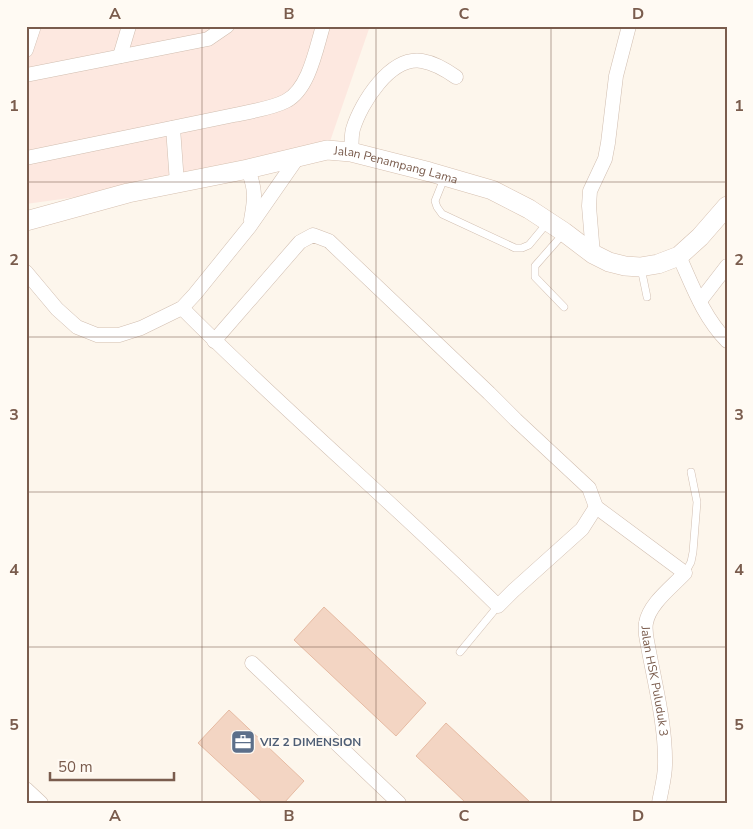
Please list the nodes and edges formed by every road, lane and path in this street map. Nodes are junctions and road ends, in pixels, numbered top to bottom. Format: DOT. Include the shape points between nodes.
graph roads {
  1 [pos="34,26"];
  2 [pos="129,26"];
  3 [pos="227,26"];
  4 [pos="323,26"];
  5 [pos="629,26"];
  6 [pos="26,50"];
  7 [pos="120,56"];
  8 [pos="26,74"];
  9 [pos="456,77"];
  10 [pos="173,128"];
  11 [pos="351,152"];
  12 [pos="298,157"];
  13 [pos="26,158"];
  14 [pos="248,169"];
  15 [pos="445,176"];
  16 [pos="177,183"];
  17 [pos="727,206"];
  18 [pos="26,221"];
  19 [pos="548,221"];
  20 [pos="250,226"];
  21 [pos="564,232"];
  22 [pos="593,254"];
  23 [pos="679,256"];
  24 [pos="727,266"];
  25 [pos="640,267"];
  26 [pos="27,272"];
  27 [pos="647,297"];
  28 [pos="700,301"];
  29 [pos="564,307"];
  30 [pos="182,308"];
  31 [pos="214,341"];
  32 [pos="727,341"];
  33 [pos="691,472"];
  34 [pos="596,508"];
  35 [pos="684,573"];
  36 [pos="498,606"];
  37 [pos="460,652"];
  38 [pos="252,663"];
  39 [pos="26,789"];
  40 [pos="40,803"];
  41 [pos="398,803"];
  42 [pos="659,803"];
  1 -- 6 [label="street"];
  2 -- 7 [label="street"];
  3 -- 7 [label="street" via="208,39"];
  4 -- 10 [label="street" via="308,73 299,90 287,101"];
  5 -- 22 [label="street" via="616,76 607,151 590,190"];
  7 -- 8 [label="street"];
  9 -- 11 [label="street" via="441,67 421,61 408,61 397,66 380,80 366,100 353,130"];
  10 -- 13 [label="street"];
  10 -- 16 [label="street"];
  11 -- 12 [label="main road, Jalan Penampang Lama" via="327,150"];
  11 -- 15 [label="main road, Jalan Penampang Lama"];
  12 -- 14 [label="main road, Jalan Penampang Lama"];
  12 -- 20 [label="street"];
  14 -- 16 [label="main road, Jalan Penampang Lama"];
  14 -- 20 [label="street" via="255,199"];
  15 -- 19 [label="main road, Jalan Penampang Lama" via="492,190"];
  15 -- 19 [label="lane" via="436,201 442,214 515,248 529,245"];
  16 -- 18 [label="main road, Jalan Penampang Lama"];
  17 -- 23 [label="main road, Jalan Penampang Lama"];
  19 -- 21 [label="main road, Jalan Penampang Lama"];
  20 -- 30 [label="street"];
  21 -- 22 [label="main road, Jalan Penampang Lama"];
  21 -- 29 [label="lane" via="535,266 534,272"];
  22 -- 25 [label="main road, Jalan Penampang Lama" via="609,262"];
  23 -- 25 [label="main road, Jalan Penampang Lama"];
  23 -- 28 [label="street"];
  24 -- 28 [label="street"];
  25 -- 27 [label="lane"];
  26 -- 30 [label="street" via="57,309 77,327 97,335 118,335 141,328"];
  28 -- 32 [label="street" via="709,320"];
  30 -- 31 [label="street"];
  31 -- 34 [label="street" via="300,242 313,236 328,241 589,488"];
  31 -- 36 [label="street"];
  33 -- 35 [label="lane" via="697,502 693,552"];
  34 -- 35 [label="street"];
  34 -- 36 [label="street" via="582,528"];
  35 -- 42 [label="street, Jalan HSK Puluduk 3" via="660,598 646,621 665,750 666,767"];
  36 -- 37 [label="lane"];
  38 -- 41 [label="street"];
  39 -- 40 [label="street"];
}
